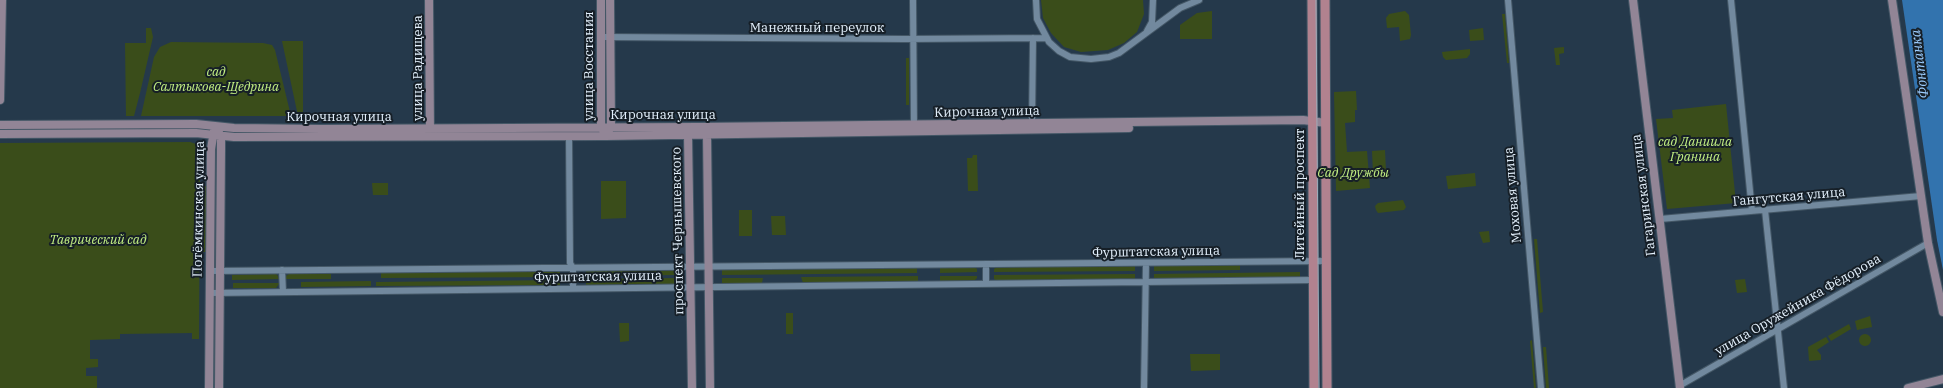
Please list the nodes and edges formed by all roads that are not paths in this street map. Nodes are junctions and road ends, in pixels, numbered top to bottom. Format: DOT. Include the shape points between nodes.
graph roads {
  1 [pos="2,0"];
  2 [pos="429,0"];
  3 [pos="601,0"];
  4 [pos="610,0"];
  5 [pos="913,0"];
  6 [pos="1036,0"];
  7 [pos="1153,0"];
  8 [pos="1199,0"];
  9 [pos="1312,0"];
  10 [pos="1325,0"];
  11 [pos="1508,0"];
  12 [pos="1632,0"];
  13 [pos="1731,0"];
  14 [pos="1892,0"];
  15 [pos="1147,32"];
  16 [pos="601,38"];
  17 [pos="610,38"];
  18 [pos="1032,38"];
  19 [pos="1046,38"];
  20 [pos="913,39"];
  21 [pos="0,100"];
  22 [pos="1313,123"];
  23 [pos="1326,123"];
  24 [pos="1032,124"];
  25 [pos="0,125"];
  26 [pos="216,126"];
  27 [pos="601,127"];
  28 [pos="611,127"];
  29 [pos="698,128"];
  30 [pos="914,128"];
  31 [pos="430,132"];
  32 [pos="0,134"];
  33 [pos="217,135"];
  34 [pos="688,135"];
  35 [pos="707,135"];
  36 [pos="569,136"];
  37 [pos="606,136"];
  38 [pos="1921,196"];
  39 [pos="1765,210"];
  40 [pos="1752,211"];
  41 [pos="1660,219"];
  42 [pos="1928,243"];
  43 [pos="1326,260"];
  44 [pos="1313,261"];
  45 [pos="1146,263"];
  46 [pos="986,264"];
  47 [pos="691,267"];
  48 [pos="708,267"];
  49 [pos="573,268"];
  50 [pos="282,270"];
  51 [pos="210,271"];
  52 [pos="219,271"];
  53 [pos="1313,280"];
  54 [pos="1145,282"];
  55 [pos="986,283"];
  56 [pos="691,286"];
  57 [pos="709,286"];
  58 [pos="573,288"];
  59 [pos="282,292"];
  60 [pos="210,293"];
  61 [pos="219,293"];
  62 [pos="1943,312"];
  63 [pos="1777,330"];
  64 [pos="1943,379"];
  65 [pos="1680,387"];
  66 [pos="209,388"];
  67 [pos="219,388"];
  68 [pos="692,388"];
  69 [pos="710,388"];
  70 [pos="1144,388"];
  71 [pos="1314,388"];
  72 [pos="1327,388"];
  73 [pos="1541,388"];
  74 [pos="1784,388"];
  75 [pos="1908,388"];
  1 -- 21 [label="main road"];
  2 -- 31 [label="main road, улица Радищева"];
  3 -- 16 [label="main road, улица Восстания"];
  4 -- 17 [label="main road, улица Восстания"];
  5 -- 20 [label="street"];
  6 -- 19 [label="street" via="1037,19"];
  7 -- 15 [label="street" via="1152,22"];
  8 -- 15 [label="street" via="1186,4"];
  9 -- 22 [label="main road, Литейный проспект"];
  10 -- 23 [label="main road, Литейный проспект"];
  11 -- 73 [label="street, Моховая улица"];
  12 -- 41 [label="main road, Гагаринская улица"];
  13 -- 40 [label="street"];
  14 -- 38 [label="main road"];
  15 -- 19 [label="street" via="1119,53 1091,59 1070,56 1059,51"];
  16 -- 17 [label="street, Манежный переулок"];
  16 -- 27 [label="main road, улица Восстания"];
  17 -- 20 [label="street, Манежный переулок"];
  17 -- 28 [label="main road, улица Восстания"];
  18 -- 19 [label="street, Манежный переулок"];
  18 -- 20 [label="street, Манежный переулок"];
  18 -- 24 [label="street"];
  20 -- 30 [label="street"];
  22 -- 23 [label="main road, Кирочная улица"];
  22 -- 24 [label="main road, Кирочная улица"];
  22 -- 30 [label="main road, Кирочная улица"];
  22 -- 44 [label="main road, Литейный проспект"];
  23 -- 43 [label="main road, Литейный проспект"];
  24 -- 30 [label="main road, Кирочная улица"];
  25 -- 26 [label="main road, Кирочная улица"];
  26 -- 31 [label="main road, Кирочная улица"];
  26 -- 33 [label="main road, Потёмкинская улица"];
  27 -- 28 [label="main road, Кирочная улица"];
  27 -- 31 [label="main road, Кирочная улица"];
  27 -- 37 [label="main road, улица Восстания"];
  28 -- 29 [label="main road, Кирочная улица"];
  28 -- 37 [label="main road, улица Восстания"];
  29 -- 30 [label="main road, Кирочная улица"];
  29 -- 34 [label="street, проспект Чернышевского"];
  29 -- 35 [label="main road"];
  30 -- 35 [label="main road, Кирочная улица"];
  31 -- 33 [label="main road, Кирочная улица"];
  31 -- 36 [label="main road, Кирочная улица"];
  32 -- 33 [label="main road, Кирочная улица"];
  33 -- 51 [label="main road, Потёмкинская улица"];
  33 -- 52 [label="main road, Потёмкинская улица"];
  34 -- 35 [label="main road, Кирочная улица"];
  34 -- 37 [label="main road, Кирочная улица"];
  34 -- 47 [label="main road, проспект Чернышевского"];
  35 -- 48 [label="main road"];
  36 -- 37 [label="main road, Кирочная улица"];
  36 -- 49 [label="street" via="570,263"];
  38 -- 39 [label="street, Гангутская улица"];
  38 -- 42 [label="main road"];
  39 -- 40 [label="street, Гангутская улица"];
  39 -- 63 [label="street"];
  40 -- 41 [label="street, Гангутская улица"];
  41 -- 65 [label="main road, Гагаринская улица"];
  42 -- 62 [label="main road"];
  42 -- 63 [label="street, улица Оружейника Фёдорова"];
  43 -- 44 [label="street, Фурштатская улица"];
  43 -- 72 [label="main road, Литейный проспект"];
  44 -- 45 [label="street, Фурштатская улица"];
  44 -- 53 [label="main road, Литейный проспект"];
  45 -- 46 [label="street, Фурштатская улица"];
  45 -- 54 [label="street"];
  46 -- 48 [label="street, Фурштатская улица"];
  46 -- 55 [label="street"];
  47 -- 48 [label="street, Фурштатская улица"];
  47 -- 49 [label="street, Фурштатская улица"];
  47 -- 56 [label="main road, проспект Чернышевского"];
  48 -- 57 [label="main road"];
  49 -- 50 [label="street, Фурштатская улица"];
  49 -- 58 [label="street"];
  50 -- 52 [label="street, Фурштатская улица"];
  50 -- 59 [label="street"];
  51 -- 52 [label="street, Фурштатская улица"];
  51 -- 60 [label="main road, Потёмкинская улица"];
  52 -- 61 [label="main road, Потёмкинская улица"];
  53 -- 54 [label="street, Фурштатская улица"];
  53 -- 71 [label="main road, Литейный проспект"];
  54 -- 55 [label="street, Фурштатская улица"];
  54 -- 70 [label="street"];
  55 -- 57 [label="street, Фурштатская улица"];
  56 -- 57 [label="street, Фурштатская улица"];
  56 -- 58 [label="street, Фурштатская улица"];
  56 -- 68 [label="main road, проспект Чернышевского"];
  57 -- 69 [label="main road"];
  58 -- 59 [label="street, Фурштатская улица"];
  59 -- 61 [label="street, Фурштатская улица"];
  60 -- 61 [label="street, Фурштатская улица"];
  60 -- 66 [label="main road, Потёмкинская улица"];
  61 -- 67 [label="main road, Потёмкинская улица"];
  63 -- 65 [label="street, улица Оружейника Фёдорова"];
  63 -- 74 [label="street"];
  64 -- 75 [label="main road"];
}
